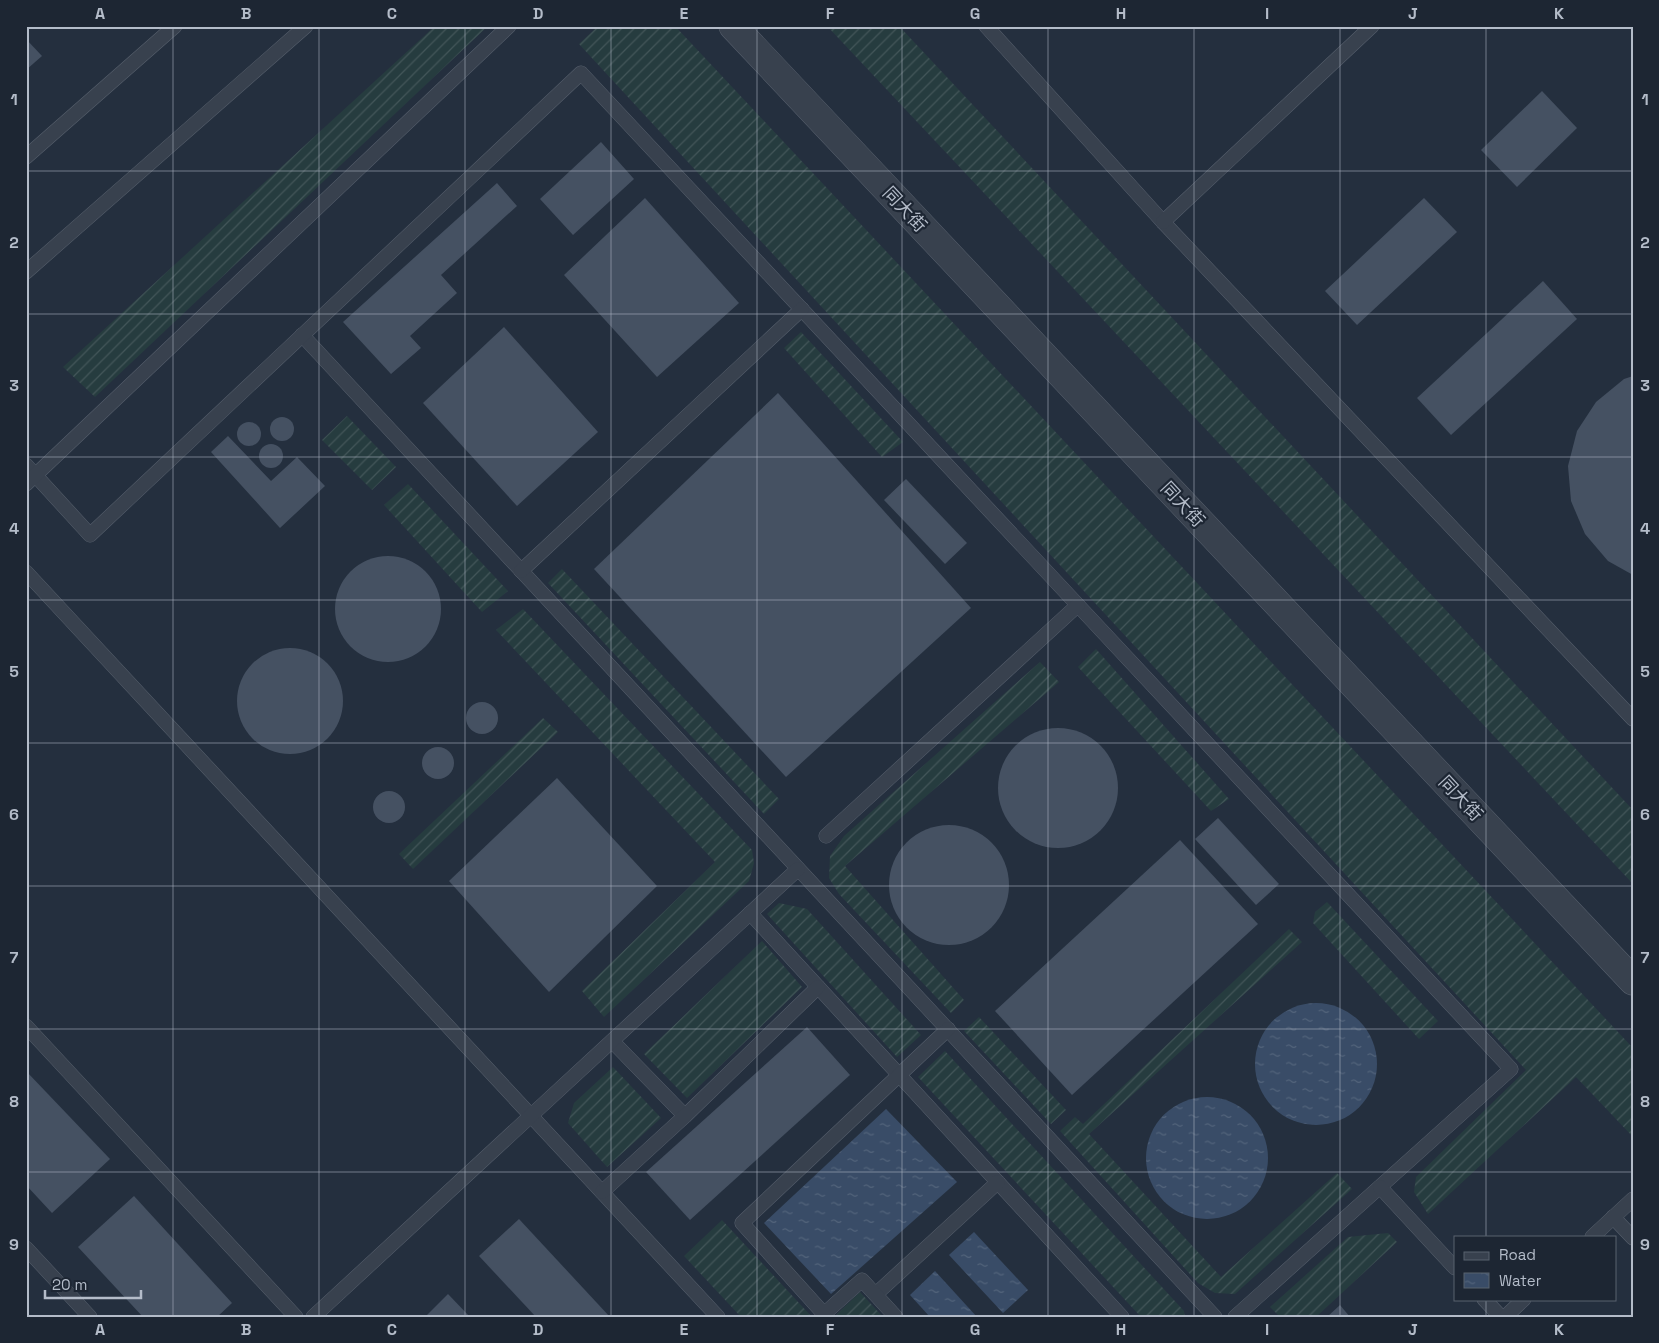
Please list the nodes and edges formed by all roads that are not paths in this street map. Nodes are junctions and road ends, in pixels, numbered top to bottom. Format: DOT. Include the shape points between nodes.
graph roads {
  1 [pos="176,26"];
  2 [pos="306,26"];
  3 [pos="509,26"];
  4 [pos="734,26"];
  5 [pos="986,26"];
  6 [pos="1372,26"];
  7 [pos="26,157"];
  8 [pos="1163,222"];
  9 [pos="26,272"];
  10 [pos="802,309"];
  11 [pos="302,335"];
  12 [pos="29,475"];
  13 [pos="521,571"];
  14 [pos="26,572"];
  15 [pos="1078,605"];
  16 [pos="1633,719"];
  17 [pos="826,836"];
  18 [pos="798,869"];
  19 [pos="750,913"];
  20 [pos="1633,981"];
  21 [pos="818,987"];
  22 [pos="26,1026"];
  23 [pos="948,1029"];
  24 [pos="612,1041"];
  25 [pos="899,1075"];
  26 [pos="531,1115"];
  27 [pos="685,1116"];
  28 [pos="998,1182"];
  29 [pos="1380,1187"];
  30 [pos="602,1192"];
  31 [pos="1633,1199"];
  32 [pos="1613,1217"];
  33 [pos="1593,1236"];
  34 [pos="1633,1238"];
  35 [pos="26,1248"];
  36 [pos="1454,1267"];
  37 [pos="876,1294"];
  38 [pos="1485,1300"];
  39 [pos="1523,1300"];
  40 [pos="90,1317"];
  41 [pos="296,1317"];
  42 [pos="313,1317"];
  43 [pos="718,1317"];
  44 [pos="896,1317"];
  45 [pos="1122,1317"];
  46 [pos="1215,1317"];
  47 [pos="1235,1317"];
  48 [pos="1501,1317"];
  49 [pos="1505,1317"];
  1 -- 7 [label="lane"];
  2 -- 9 [label="lane"];
  3 -- 12 [label="lane"];
  4 -- 20 [label="street, 同大街"];
  5 -- 8 [label="lane"];
  6 -- 8 [label="lane"];
  8 -- 16 [label="lane"];
  10 -- 11 [label="lane" via="581,73"];
  10 -- 13 [label="lane"];
  10 -- 15 [label="lane"];
  11 -- 12 [label="lane" via="90,535"];
  11 -- 13 [label="lane"];
  13 -- 18 [label="lane"];
  14 -- 26 [label="lane"];
  15 -- 17 [label="lane"];
  15 -- 29 [label="lane" via="1511,1068"];
  18 -- 19 [label="lane"];
  18 -- 23 [label="lane"];
  19 -- 21 [label="lane"];
  19 -- 24 [label="lane"];
  21 -- 25 [label="lane"];
  21 -- 27 [label="lane"];
  22 -- 41 [label="lane"];
  23 -- 25 [label="lane"];
  23 -- 46 [label="lane"];
  24 -- 26 [label="lane"];
  24 -- 27 [label="lane"];
  25 -- 28 [label="lane"];
  25 -- 37 [label="lane" via="742,1223 824,1314 862,1280"];
  26 -- 30 [label="lane"];
  26 -- 42 [label="lane"];
  27 -- 30 [label="lane"];
  28 -- 37 [label="lane"];
  28 -- 45 [label="lane"];
  29 -- 36 [label="lane"];
  29 -- 47 [label="lane"];
  30 -- 43 [label="lane"];
  31 -- 32 [label="lane"];
  32 -- 33 [label="lane"];
  32 -- 34 [label="lane"];
  35 -- 40 [label="lane"];
  37 -- 44 [label="lane"];
  38 -- 48 [label="lane"];
  39 -- 49 [label="lane"];
}
